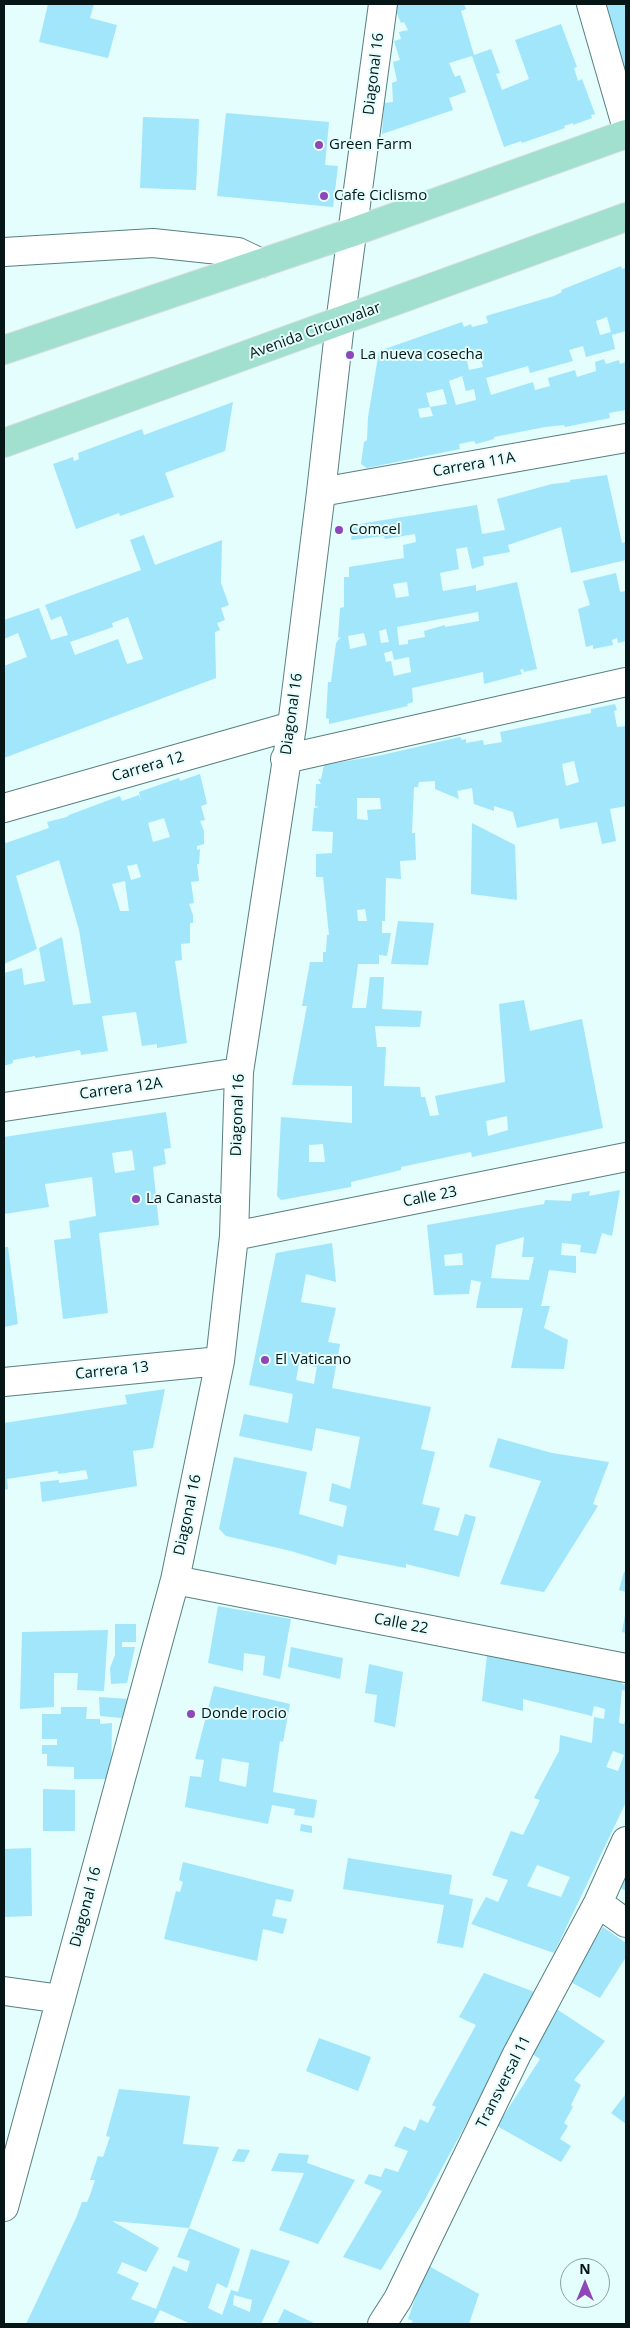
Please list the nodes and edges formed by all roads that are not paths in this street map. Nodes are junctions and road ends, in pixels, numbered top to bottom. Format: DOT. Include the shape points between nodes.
graph roads {
  1 [pos="383,4"];
  2 [pos="591,4"];
  3 [pos="626,125"];
  4 [pos="626,134"];
  5 [pos="626,217"];
  6 [pos="353,232"];
  7 [pos="4,252"];
  8 [pos="262,263"];
  9 [pos="340,323"];
  10 [pos="4,350"];
  11 [pos="626,438"];
  12 [pos="4,443"];
  13 [pos="321,492"];
  14 [pos="626,682"];
  15 [pos="292,726"];
  16 [pos="285,759"];
  17 [pos="4,808"];
  18 [pos="239,1072"];
  19 [pos="4,1106"];
  20 [pos="626,1157"];
  21 [pos="234,1236"];
  22 [pos="220,1361"];
  23 [pos="4,1382"];
  24 [pos="175,1580"];
  25 [pos="626,1668"];
  26 [pos="626,1841"];
  27 [pos="598,1903"];
  28 [pos="626,1923"];
  29 [pos="4,1991"];
  30 [pos="61,1999"];
  31 [pos="4,2207"];
  32 [pos="382,2324"];
  1 -- 6 [label="street, Diagonal 16"];
  2 -- 3 [label="street"];
  4 -- 6 [label="main road"];
  5 -- 9 [label="main road, Avenida Circunvalar"];
  6 -- 8 [label="main road"];
  6 -- 9 [label="street, Diagonal 16"];
  7 -- 8 [label="street" via="153,243 238,252"];
  8 -- 10 [label="main road"];
  9 -- 12 [label="main road, Avenida Circunvalar"];
  9 -- 13 [label="street, Diagonal 16"];
  11 -- 13 [label="street, Carrera 11A"];
  13 -- 15 [label="street, Diagonal 16"];
  14 -- 16 [label="street"];
  15 -- 16 [label="street, Diagonal 16"];
  15 -- 17 [label="street, Carrera 12"];
  16 -- 18 [label="street, Diagonal 16"];
  18 -- 19 [label="street, Carrera 12A"];
  18 -- 21 [label="street, Diagonal 16"];
  20 -- 21 [label="street, Calle 23"];
  21 -- 22 [label="street, Diagonal 16"];
  22 -- 23 [label="street, Carrera 13"];
  22 -- 24 [label="street, Diagonal 16"];
  24 -- 25 [label="street, Calle 22"];
  24 -- 30 [label="street, Diagonal 16"];
  26 -- 27 [label="street, Transversal 11"];
  27 -- 28 [label="street"];
  27 -- 32 [label="street, Transversal 11" via="517,2054 398,2299"];
  29 -- 30 [label="street"];
  30 -- 31 [label="street, Diagonal 16"];
}
